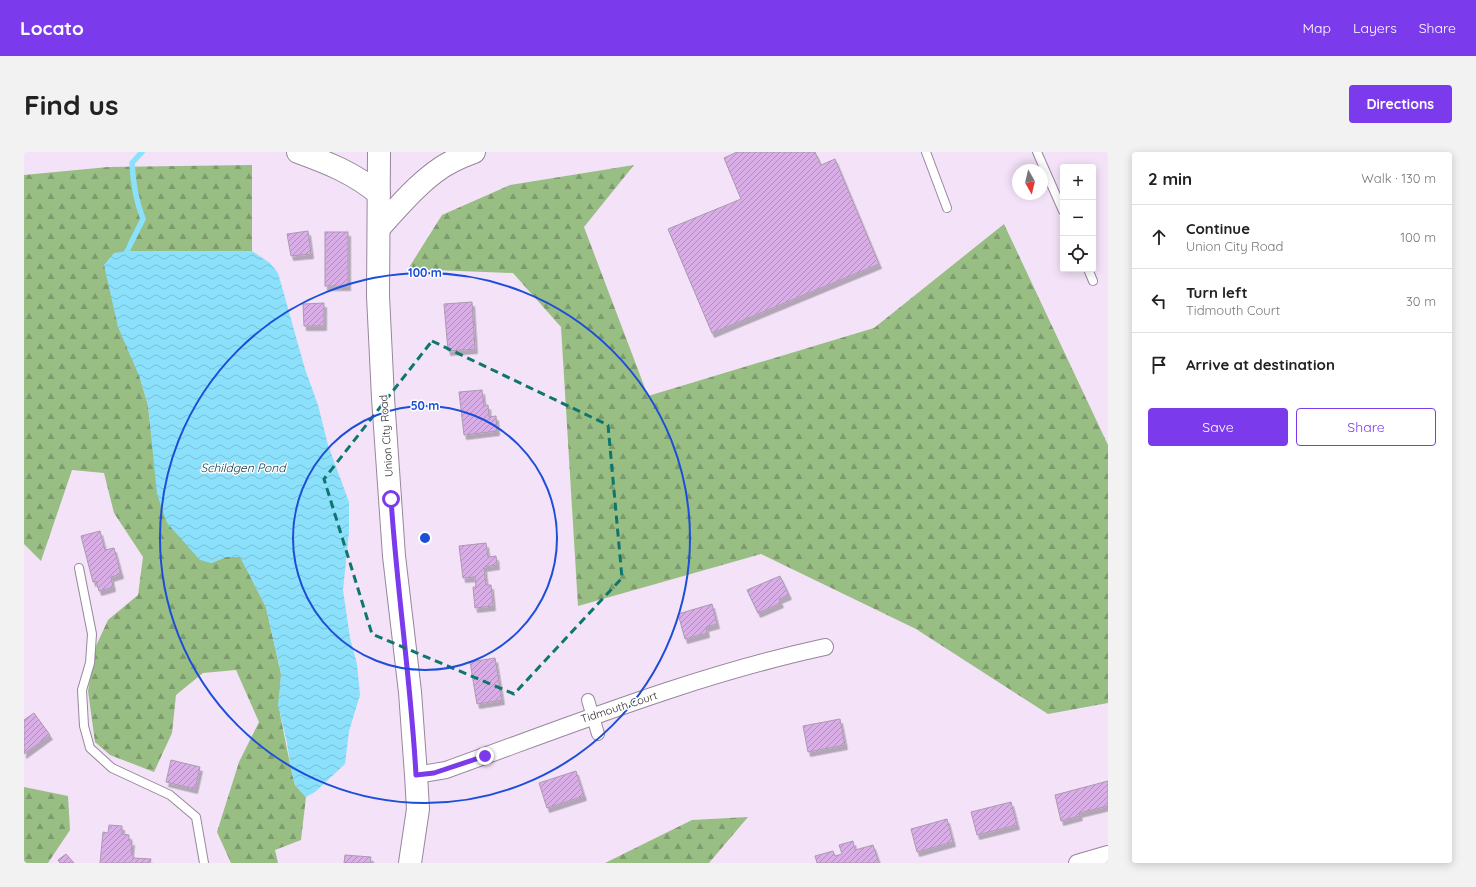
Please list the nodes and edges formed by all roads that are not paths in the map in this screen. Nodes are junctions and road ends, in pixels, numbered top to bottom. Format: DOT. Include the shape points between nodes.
graph roads {
  1 [pos="298,152"];
  2 [pos="379,152"];
  3 [pos="474,152"];
  4 [pos="926,152"];
  5 [pos="1037,152"];
  6 [pos="379,194"];
  7 [pos="1060,204"];
  8 [pos="947,208"];
  9 [pos="379,228"];
  10 [pos="1089,272"];
  11 [pos="1093,281"];
  12 [pos="79,568"];
  13 [pos="825,647"];
  14 [pos="588,700"];
  15 [pos="593,716"];
  16 [pos="598,734"];
  17 [pos="416,775"];
  18 [pos="1108,854"];
  19 [pos="204,863"];
  20 [pos="410,863"];
  21 [pos="1077,863"];
  1 -- 6 [label="main road" via="356,176"];
  2 -- 6 [label="main road, Union City Road"];
  3 -- 9 [label="main road" via="450,162 430,177 409,195"];
  4 -- 8 [label="lane"];
  5 -- 7 [label="lane"];
  6 -- 9 [label="main road, Union City Road"];
  9 -- 17 [label="main road, Union City Road" via="378,296 394,556 410,692"];
  10 -- 11 [label="lane"];
  12 -- 19 [label="lane" via="92,634 90,663 82,690 84,726 90,748 112,768 170,795 196,817"];
  13 -- 15 [label="street, Tidmouth Court" via="772,658"];
  14 -- 15 [label="street"];
  15 -- 16 [label="street"];
  15 -- 17 [label="street, Tidmouth Court" via="446,770"];
  17 -- 20 [label="main road, Union City Road" via="418,809"];
  18 -- 21 [label="street"];
}
